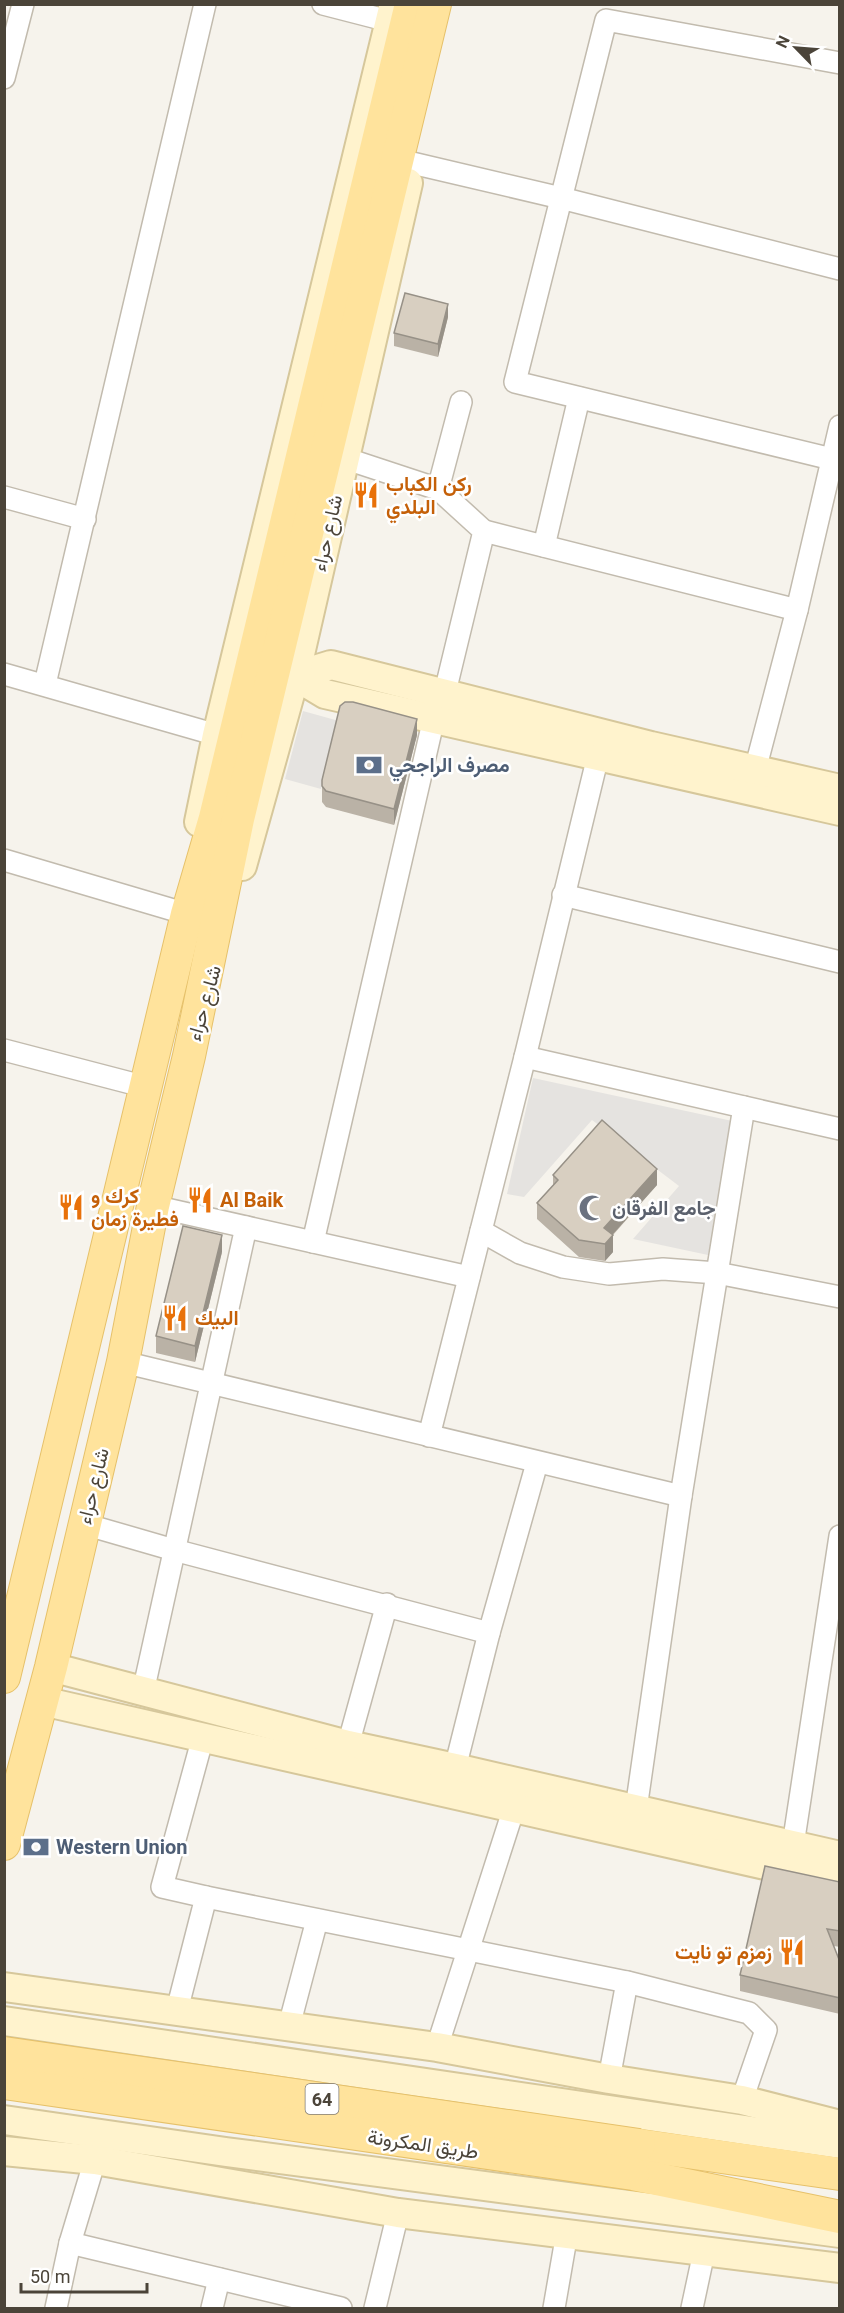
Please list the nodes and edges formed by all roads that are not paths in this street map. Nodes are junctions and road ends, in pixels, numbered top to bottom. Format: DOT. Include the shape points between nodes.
graph roads {
  1 [pos="23,4"];
  2 [pos="205,4"];
  3 [pos="323,4"];
  4 [pos="435,4"];
  5 [pos="448,4"];
  6 [pos="398,10"];
  7 [pos="840,63"];
  8 [pos="4,78"];
  9 [pos="412,163"];
  10 [pos="561,198"];
  11 [pos="840,269"];
  12 [pos="579,398"];
  13 [pos="461,402"];
  14 [pos="840,426"];
  15 [pos="344,458"];
  16 [pos="836,460"];
  17 [pos="438,489"];
  18 [pos="4,497"];
  19 [pos="85,519"];
  20 [pos="484,531"];
  21 [pos="544,546"];
  22 [pos="796,610"];
  23 [pos="4,674"];
  24 [pos="295,676"];
  25 [pos="45,684"];
  26 [pos="445,692"];
  27 [pos="434,718"];
  28 [pos="217,735"];
  29 [pos="598,756"];
  30 [pos="647,756"];
  31 [pos="755,770"];
  32 [pos="840,789"];
  33 [pos="840,811"];
  34 [pos="227,818"];
  35 [pos="5,862"];
  36 [pos="563,896"];
  37 [pos="187,914"];
  38 [pos="840,962"];
  39 [pos="4,1050"];
  40 [pos="189,1056"];
  41 [pos="525,1057"];
  42 [pos="146,1087"];
  43 [pos="744,1107"];
  44 [pos="840,1129"];
  45 [pos="153,1206"];
  46 [pos="246,1227"];
  47 [pos="481,1231"];
  48 [pos="313,1242"];
  49 [pos="717,1273"];
  50 [pos="469,1277"];
  51 [pos="840,1297"];
  52 [pos="123,1362"];
  53 [pos="210,1383"];
  54 [pos="429,1436"];
  55 [pos="537,1462"];
  56 [pos="681,1496"];
  57 [pos="84,1524"];
  58 [pos="840,1536"];
  59 [pos="174,1550"];
  60 [pos="387,1605"];
  61 [pos="489,1632"];
  62 [pos="51,1667"];
  63 [pos="4,1677"];
  64 [pos="143,1692"];
  65 [pos="42,1701"];
  66 [pos="203,1737"];
  67 [pos="348,1745"];
  68 [pos="389,1768"];
  69 [pos="455,1768"];
  70 [pos="514,1808"];
  71 [pos="636,1809"];
  72 [pos="4,1844"];
  73 [pos="794,1845"];
  74 [pos="840,1856"];
  75 [pos="840,1882"];
  76 [pos="206,1897"];
  77 [pos="316,1920"];
  78 [pos="467,1950"];
  79 [pos="627,1982"];
  80 [pos="4,1987"];
  81 [pos="177,2010"];
  82 [pos="4,2021"];
  83 [pos="289,2026"];
  84 [pos="376,2038"];
  85 [pos="436,2047"];
  86 [pos="207,2052"];
  87 [pos="4,2053"];
  88 [pos="372,2074"];
  89 [pos="609,2079"];
  90 [pos="4,2083"];
  91 [pos="742,2100"];
  92 [pos="4,2120"];
  93 [pos="840,2125"];
  94 [pos="840,2144"];
  95 [pos="194,2147"];
  96 [pos="4,2151"];
  97 [pos="95,2160"];
  98 [pos="636,2160"];
  99 [pos="840,2174"];
  100 [pos="449,2182"];
  101 [pos="398,2213"];
  102 [pos="840,2217"];
  103 [pos="447,2218"];
  104 [pos="567,2233"];
  105 [pos="840,2233"];
  106 [pos="70,2243"];
  107 [pos="704,2252"];
  108 [pos="840,2268"];
  109 [pos="219,2279"];
  110 [pos="56,2308"];
  111 [pos="212,2308"];
  112 [pos="341,2308"];
  113 [pos="375,2308"];
  114 [pos="554,2308"];
  115 [pos="692,2308"];
  1 -- 8 [label="street"];
  2 -- 19 [label="street"];
  3 -- 6 [label="street"];
  4 -- 34 [label="main road, شارع حراء"];
  5 -- 9 [label="main road, شارع حراء"];
  6 -- 28 [label="main road, شارع حراء"];
  6 -- 34 [label="main road, شارع حراء"];
  7 -- 10 [label="street" via="606,20"];
  9 -- 10 [label="street"];
  9 -- 15 [label="main road, شارع حراء"];
  10 -- 11 [label="street"];
  10 -- 12 [label="street" via="516,382"];
  12 -- 16 [label="street"];
  12 -- 21 [label="street"];
  13 -- 17 [label="street"];
  14 -- 16 [label="street"];
  15 -- 17 [label="street"];
  15 -- 24 [label="main road, شارع حراء"];
  16 -- 22 [label="street"];
  17 -- 20 [label="street"];
  18 -- 19 [label="street"];
  19 -- 25 [label="street"];
  20 -- 21 [label="street"];
  20 -- 26 [label="street"];
  21 -- 22 [label="street"];
  22 -- 31 [label="street"];
  23 -- 25 [label="street"];
  24 -- 26 [label="main road" via="332,665"];
  24 -- 27 [label="main road" via="325,694"];
  24 -- 40 [label="main road, شارع حراء"];
  25 -- 28 [label="street"];
  26 -- 30 [label="main road"];
  27 -- 29 [label="main road"];
  27 -- 48 [label="street"];
  28 -- 37 [label="main road, شارع حراء" via="198,828"];
  29 -- 30 [label="main road"];
  29 -- 36 [label="street"];
  30 -- 31 [label="main road"];
  30 -- 33 [label="main road"];
  31 -- 32 [label="main road"];
  34 -- 37 [label="main road, شارع حراء"];
  34 -- 40 [label="main road, شارع حراء"];
  35 -- 37 [label="street"];
  36 -- 38 [label="street"];
  36 -- 41 [label="street"];
  37 -- 42 [label="main road, شارع حراء"];
  39 -- 42 [label="street"];
  40 -- 45 [label="main road, شارع حراء"];
  41 -- 43 [label="street"];
  41 -- 47 [label="street"];
  42 -- 63 [label="main road, شارع حراء"];
  43 -- 44 [label="street"];
  43 -- 49 [label="street"];
  45 -- 46 [label="street"];
  45 -- 52 [label="main road, شارع حراء"];
  46 -- 48 [label="street"];
  46 -- 53 [label="street"];
  47 -- 49 [label="street" via="520,1253 563,1267 609,1274 663,1269"];
  47 -- 50 [label="street"];
  48 -- 50 [label="street"];
  49 -- 51 [label="street"];
  49 -- 56 [label="street"];
  50 -- 54 [label="street"];
  52 -- 53 [label="street"];
  52 -- 57 [label="main road, شارع حراء"];
  53 -- 54 [label="street"];
  53 -- 59 [label="street"];
  54 -- 55 [label="street"];
  55 -- 56 [label="street"];
  55 -- 61 [label="street"];
  56 -- 71 [label="street"];
  57 -- 59 [label="street"];
  57 -- 62 [label="main road, شارع حراء"];
  58 -- 73 [label="street"];
  59 -- 60 [label="street"];
  59 -- 64 [label="street"];
  60 -- 61 [label="street"];
  60 -- 67 [label="street"];
  61 -- 69 [label="street"];
  62 -- 64 [label="main road"];
  62 -- 65 [label="main road, شارع حراء"];
  64 -- 67 [label="main road"];
  65 -- 66 [label="main road"];
  65 -- 72 [label="main road, شارع حراء"];
  66 -- 68 [label="main road"];
  66 -- 76 [label="street" via="162,1887"];
  67 -- 68 [label="main road"];
  68 -- 69 [label="main road"];
  68 -- 70 [label="main road"];
  69 -- 71 [label="main road"];
  70 -- 75 [label="main road"];
  70 -- 78 [label="street"];
  71 -- 73 [label="main road"];
  73 -- 74 [label="main road"];
  76 -- 77 [label="street"];
  76 -- 81 [label="street"];
  77 -- 78 [label="street"];
  77 -- 83 [label="street"];
  78 -- 79 [label="street"];
  78 -- 85 [label="street"];
  79 -- 89 [label="street"];
  79 -- 91 [label="street" via="749,2013 766,2030"];
  80 -- 81 [label="main road"];
  81 -- 83 [label="main road"];
  82 -- 86 [label="main road"];
  83 -- 84 [label="main road"];
  84 -- 85 [label="main road"];
  84 -- 88 [label="main road"];
  85 -- 89 [label="main road"];
  86 -- 88 [label="main road"];
  86 -- 95 [label="main road" via="67,2045 39,2080 42,2100 53,2114"];
  87 -- 98 [label="main road, طريق المكرونة / 64, bridge"];
  88 -- 94 [label="main road"];
  89 -- 91 [label="main road"];
  90 -- 98 [label="main road, طريق المكرونة / 64, bridge"];
  91 -- 93 [label="main road"];
  92 -- 95 [label="main road"];
  95 -- 100 [label="main road"];
  96 -- 97 [label="main road"];
  97 -- 101 [label="main road"];
  97 -- 106 [label="street"];
  98 -- 99 [label="main road, طريق المكرونة / 64"];
  98 -- 102 [label="main road, طريق المكرونة / 64"];
  100 -- 103 [label="main road"];
  100 -- 105 [label="main road"];
  101 -- 103 [label="main road"];
  101 -- 113 [label="street"];
  103 -- 104 [label="main road"];
  104 -- 107 [label="main road"];
  104 -- 114 [label="street"];
  106 -- 109 [label="street"];
  106 -- 110 [label="street"];
  107 -- 108 [label="main road"];
  107 -- 115 [label="street"];
  109 -- 111 [label="street"];
  109 -- 112 [label="street"];
}
